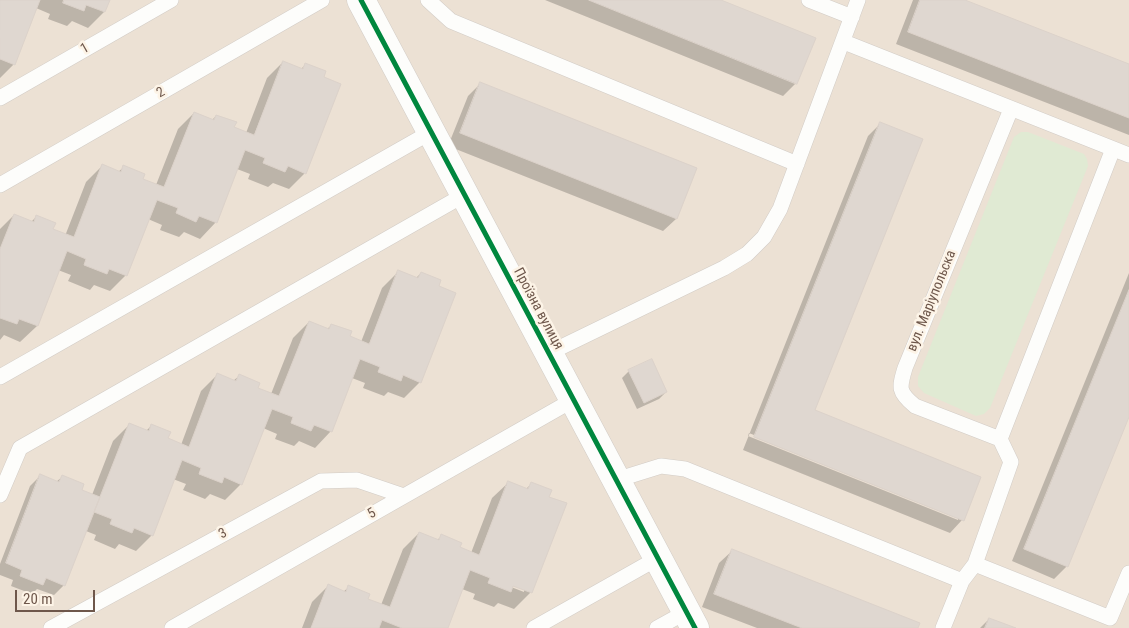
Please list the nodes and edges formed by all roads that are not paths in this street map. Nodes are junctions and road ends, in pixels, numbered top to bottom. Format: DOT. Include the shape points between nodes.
graph roads {
  1 [pos="171,0"];
  2 [pos="322,0"];
  3 [pos="360,0"];
  4 [pos="428,0"];
  5 [pos="810,0"];
  6 [pos="858,0"];
  7 [pos="852,17"];
  8 [pos="844,42"];
  9 [pos="0,98"];
  10 [pos="1010,108"];
  11 [pos="431,132"];
  12 [pos="1113,149"];
  13 [pos="1129,155"];
  14 [pos="797,164"];
  15 [pos="0,185"];
  16 [pos="464,195"];
  17 [pos="548,353"];
  18 [pos="0,377"];
  19 [pos="573,400"];
  20 [pos="1000,438"];
  21 [pos="616,480"];
  22 [pos="0,495"];
  23 [pos="404,496"];
  24 [pos="658,558"];
  25 [pos="974,564"];
  26 [pos="1129,572"];
  27 [pos="962,581"];
  28 [pos="690,620"];
  29 [pos="1109,623"];
  30 [pos="51,628"];
  31 [pos="172,628"];
  32 [pos="534,628"];
  33 [pos="657,628"];
  34 [pos="943,628"];
  1 -- 9 [label="lane, 1"];
  2 -- 15 [label="lane, 2"];
  3 -- 11 [label="street, Проїзна вулиця"];
  4 -- 14 [label="lane" via="452,21"];
  5 -- 7 [label="lane"];
  6 -- 7 [label="lane"];
  7 -- 8 [label="lane"];
  8 -- 10 [label="lane"];
  8 -- 14 [label="lane"];
  10 -- 12 [label="lane"];
  10 -- 20 [label="lane, вул. Маріупольска" via="900,385 903,396 915,406"];
  11 -- 16 [label="street, Проїзна вулиця"];
  11 -- 18 [label="lane"];
  12 -- 13 [label="lane"];
  12 -- 20 [label="lane"];
  14 -- 17 [label="lane" via="780,209 764,237 748,254"];
  16 -- 17 [label="street, Проїзна вулиця"];
  16 -- 22 [label="lane" via="20,448"];
  17 -- 19 [label="street, Проїзна вулиця"];
  19 -- 21 [label="street, Проїзна вулиця"];
  19 -- 23 [label="lane, 5"];
  20 -- 25 [label="lane" via="1012,462"];
  21 -- 24 [label="street, Проїзна вулиця"];
  21 -- 27 [label="lane" via="661,466 685,469"];
  23 -- 30 [label="lane, 3" via="358,480 321,481"];
  23 -- 31 [label="lane, 5"];
  24 -- 28 [label="street, Проїзна вулиця"];
  24 -- 32 [label="lane"];
  25 -- 27 [label="lane"];
  25 -- 29 [label="lane"];
  26 -- 29 [label="lane"];
  27 -- 34 [label="lane"];
  28 -- 33 [label="lane"];
}
